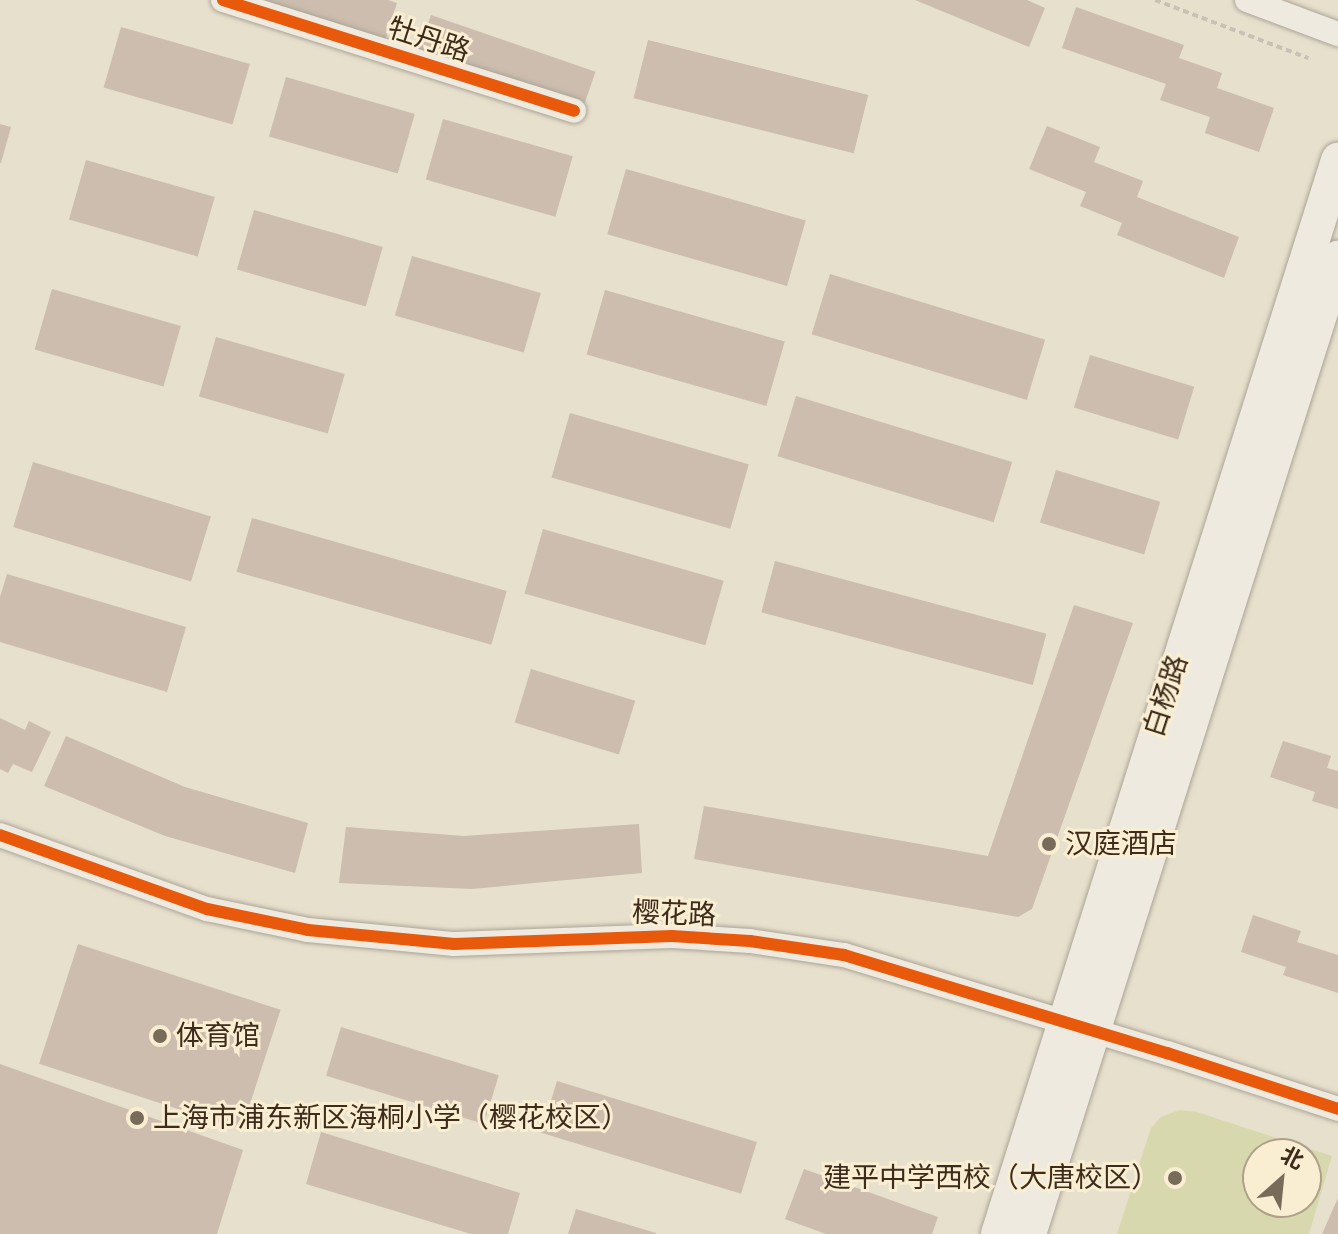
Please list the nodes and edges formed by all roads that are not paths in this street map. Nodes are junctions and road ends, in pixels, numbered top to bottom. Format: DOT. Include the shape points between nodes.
graph roads {
  1 [pos="223,0"];
  2 [pos="1247,0"];
  3 [pos="1338,34"];
  4 [pos="574,111"];
  5 [pos="1338,160"];
  6 [pos="1338,258"];
  7 [pos="0,835"];
  8 [pos="1078,1025"];
  9 [pos="1338,1109"];
  10 [pos="998,1234"];
  11 [pos="1029,1234"];
  1 -- 4 [label="street, 牡丹路"];
  2 -- 3 [label="street"];
  5 -- 8 [label="main road, 白杨路"];
  6 -- 8 [label="main road, 白杨路"];
  7 -- 8 [label="street, 樱花路" via="207,909 308,930 454,944 595,936 750,941 844,955"];
  8 -- 9 [label="street, 樱花路"];
  8 -- 10 [label="main road, 白杨路"];
  8 -- 11 [label="main road, 白杨路"];
}
